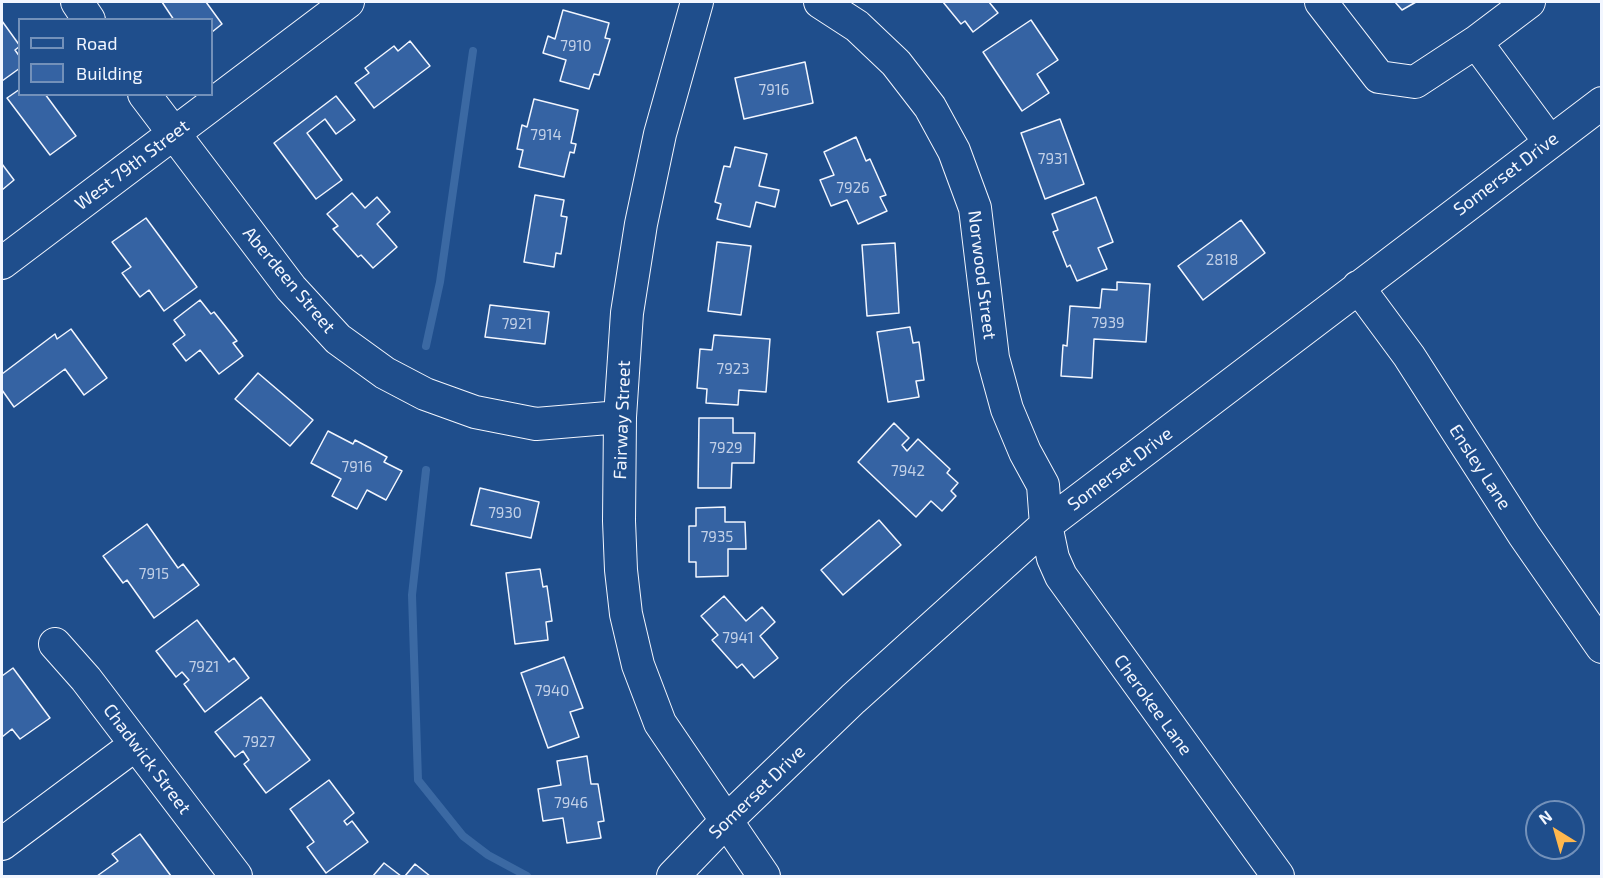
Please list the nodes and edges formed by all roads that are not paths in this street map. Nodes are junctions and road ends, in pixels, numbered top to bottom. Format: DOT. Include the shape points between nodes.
graph roads {
  1 [pos="77,2"];
  2 [pos="348,2"];
  3 [pos="697,2"];
  4 [pos="820,2"];
  5 [pos="1321,2"];
  6 [pos="1514,6"];
  7 [pos="88,18"];
  8 [pos="1476,42"];
  9 [pos="145,96"];
  10 [pos="1602,103"];
  11 [pos="173,134"];
  12 [pos="1549,141"];
  13 [pos="2,263"];
  14 [pos="1358,287"];
  15 [pos="620,417"];
  16 [pos="1046,525"];
  17 [pos="55,644"];
  18 [pos="1602,648"];
  19 [pos="135,745"];
  20 [pos="726,821"];
  21 [pos="2,844"];
  22 [pos="236,876"];
  23 [pos="674,876"];
  24 [pos="764,876"];
  25 [pos="1278,876"];
  1 -- 7 [label="street"];
  2 -- 11 [label="street, West 79th Street"];
  3 -- 15 [label="street, Fairway Street" via="660,134 641,224 627,313"];
  4 -- 16 [label="street, Norwood Street" via="857,26 896,63 930,107 954,151 975,208 993,358 1007,409 1043,485"];
  5 -- 8 [label="street" via="1379,77 1415,82"];
  6 -- 8 [label="street"];
  8 -- 12 [label="street"];
  9 -- 11 [label="street, Aberdeen Street"];
  10 -- 12 [label="street, Somerset Drive"];
  11 -- 13 [label="street, West 79th Street"];
  11 -- 15 [label="street, Aberdeen Street" via="291,288 338,339 385,373 425,394 475,412 536,424"];
  12 -- 14 [label="street, Somerset Drive"];
  14 -- 16 [label="street, Somerset Drive"];
  14 -- 18 [label="street, Ensley Lane" via="1409,356"];
  15 -- 20 [label="street, Fairway Street" via="621,570 638,665 660,723"];
  16 -- 20 [label="street, Somerset Drive" via="853,699"];
  16 -- 25 [label="street, Cherokee Lane" via="1061,576"];
  17 -- 19 [label="street, Chadwick Street"];
  19 -- 21 [label="street"];
  19 -- 22 [label="street, Chadwick Street"];
  20 -- 23 [label="street, Somerset Drive"];
  20 -- 24 [label="street, Fairway Street"];
}
